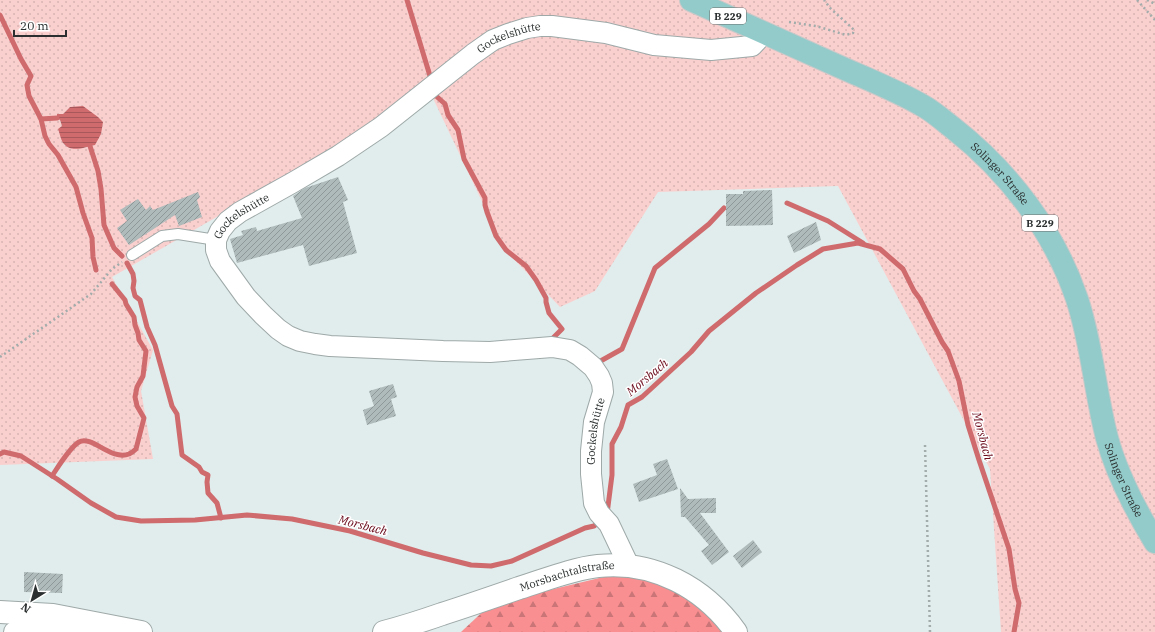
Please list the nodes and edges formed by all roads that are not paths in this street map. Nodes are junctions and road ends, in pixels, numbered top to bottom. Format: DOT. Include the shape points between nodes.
graph roads {
  1 [pos="691,0"];
  2 [pos="764,33"];
  3 [pos="216,240"];
  4 [pos="132,256"];
  5 [pos="1155,542"];
  6 [pos="629,566"];
  7 [pos="6,614"];
  8 [pos="102,624"];
  9 [pos="77,632"];
  10 [pos="141,632"];
  11 [pos="384,632"];
  12 [pos="736,632"];
  1 -- 2 [label="main road, Solinger Straße / B 229"];
  2 -- 3 [label="street, Gockelshütte" via="752,46 711,50 654,45 606,33 552,26 527,28 508,34 493,40 473,54 381,128 338,156 240,212 228,221"];
  2 -- 5 [label="main road, Solinger Straße / B 229" via="892,90 926,108 970,142 1018,191 1047,234 1066,269 1077,300 1115,465 1135,508"];
  3 -- 4 [label="lane" via="178,234 162,236"];
  3 -- 6 [label="street, Gockelshütte" via="220,261 246,297 278,329 300,341 330,346 490,352 552,347 570,350 580,356 593,367 602,382 603,392 594,422 591,451 594,503"];
  6 -- 11 [label="main road, Morsbachtalstraße" via="597,566 565,573"];
  6 -- 12 [label="main road, Morsbachtalstraße" via="665,575 694,590 720,613"];
  7 -- 8 [label="main road" via="53,615"];
  7 -- 9 [label="street" via="31,631"];
  8 -- 9 [label="street"];
  8 -- 10 [label="main road"];
}
